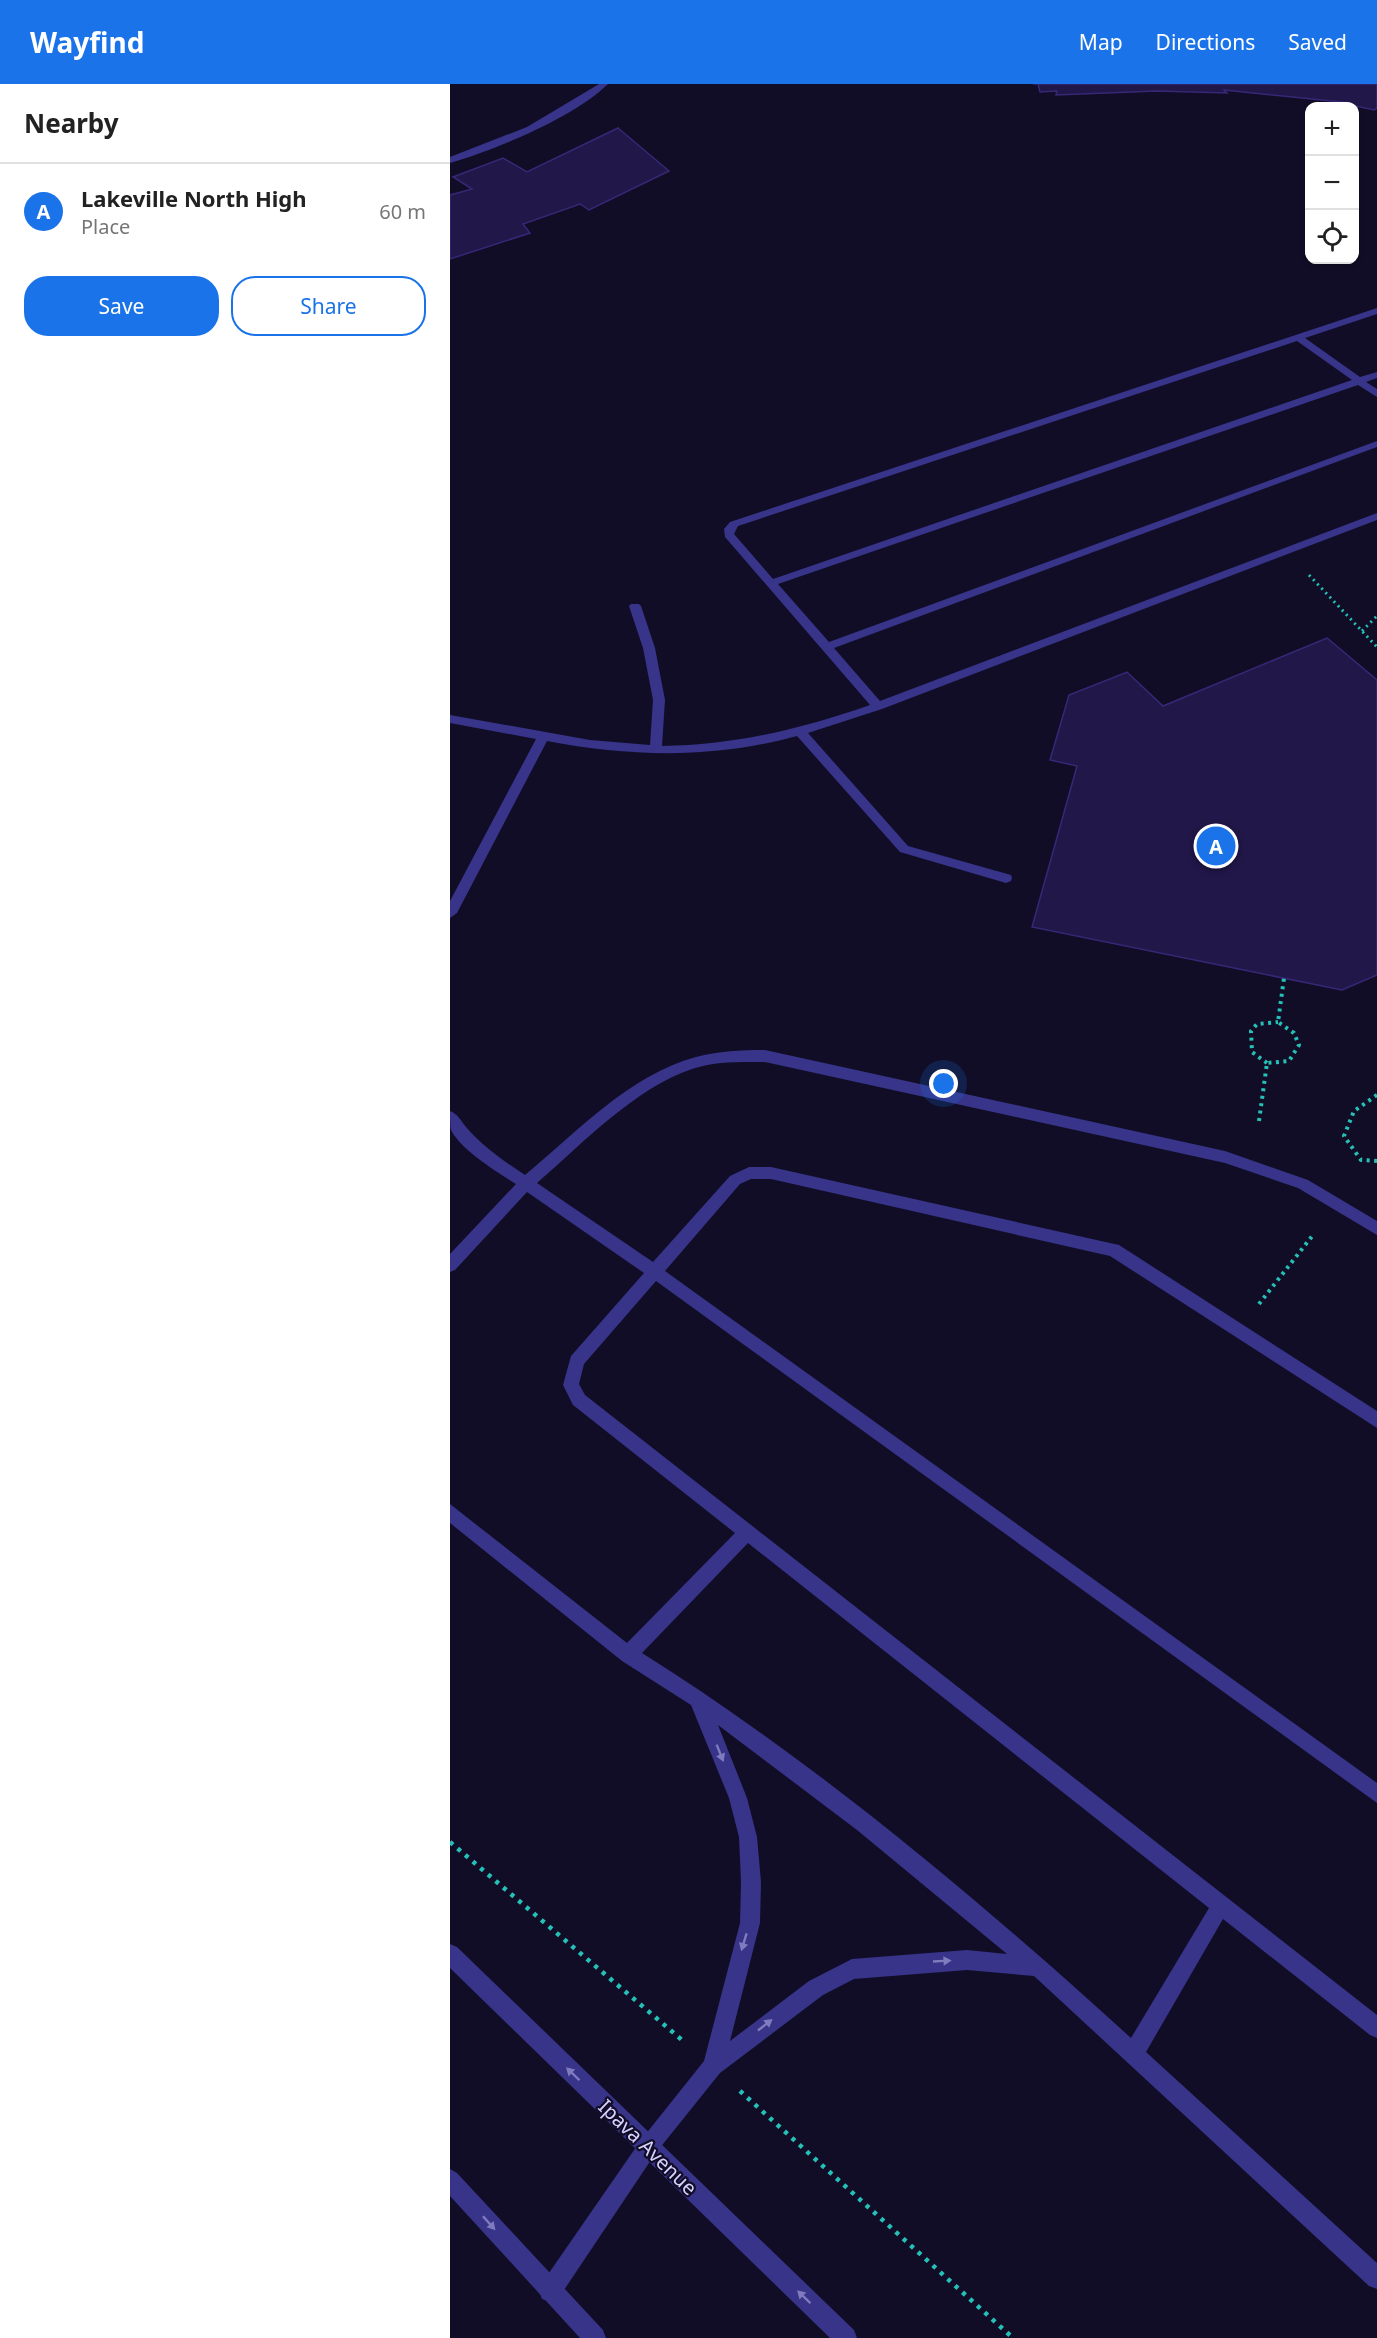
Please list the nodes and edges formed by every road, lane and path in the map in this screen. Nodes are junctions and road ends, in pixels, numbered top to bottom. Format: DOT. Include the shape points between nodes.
graph roads {
  1 [pos="604,84"];
  2 [pos="450,160"];
  3 [pos="1377,311"];
  4 [pos="1298,337"];
  5 [pos="1377,375"];
  6 [pos="1359,381"];
  7 [pos="1377,394"];
  8 [pos="1377,444"];
  9 [pos="1377,516"];
  10 [pos="1308,575"];
  11 [pos="771,583"];
  12 [pos="635,606"];
  13 [pos="1377,616"];
  14 [pos="1362,631"];
  15 [pos="827,647"];
  16 [pos="1377,647"];
  17 [pos="878,706"];
  18 [pos="450,719"];
  19 [pos="801,732"];
  20 [pos="543,738"];
  21 [pos="656,749"];
  22 [pos="1006,878"];
  23 [pos="450,913"];
  24 [pos="1284,978"];
  25 [pos="1278,1022"];
  26 [pos="1268,1064"];
  27 [pos="1377,1095"];
  28 [pos="450,1117"];
  29 [pos="1259,1121"];
  30 [pos="1377,1161"];
  31 [pos="526,1183"];
  32 [pos="1377,1229"];
  33 [pos="1313,1235"];
  34 [pos="450,1265"];
  35 [pos="655,1272"];
  36 [pos="1238,1330"];
  37 [pos="1377,1420"];
  38 [pos="450,1512"];
  39 [pos="747,1532"];
  40 [pos="628,1655"];
  41 [pos="698,1699"];
  42 [pos="1377,1794"];
  43 [pos="450,1842"];
  44 [pos="1221,1905"];
  45 [pos="450,1954"];
  46 [pos="1038,1967"];
  47 [pos="1377,2028"];
  48 [pos="1133,2055"];
  49 [pos="712,2066"];
  50 [pos="648,2147"];
  51 [pos="450,2180"];
  52 [pos="1377,2278"];
  53 [pos="550,2291"];
  54 [pos="595,2338"];
  55 [pos="846,2338"];
  56 [pos="1013,2338"];
  1 -- 2 [label="street" via="573,107 487,148"];
  3 -- 4 [label="street"];
  4 -- 6 [label="street"];
  4 -- 11 [label="street" via="734,524 729,535"];
  5 -- 6 [label="street"];
  6 -- 7 [label="street"];
  6 -- 11 [label="street"];
  8 -- 15 [label="street"];
  9 -- 17 [label="street"];
  10 -- 14 [label="path"];
  11 -- 15 [label="street"];
  12 -- 21 [label="street" via="649,648 659,700"];
  13 -- 14 [label="path"];
  14 -- 16 [label="path"];
  15 -- 17 [label="street"];
  17 -- 19 [label="street"];
  18 -- 20 [label="street"];
  19 -- 21 [label="street" via="731,747"];
  19 -- 22 [label="street" via="904,849"];
  20 -- 21 [label="street"];
  20 -- 23 [label="street"];
  24 -- 25 [label="path"];
  25 -- 26 [label="path" via="1294,1033 1299,1046 1289,1061"];
  25 -- 26 [label="path" via="1263,1021 1252,1027 1248,1037 1251,1052"];
  26 -- 29 [label="path"];
  27 -- 30 [label="path" via="1354,1111 1344,1136 1361,1160"];
  28 -- 31 [label="street" via="459,1131 495,1163"];
  31 -- 32 [label="street" via="645,1086 684,1066 729,1055 765,1056 1225,1157 1303,1184"];
  31 -- 34 [label="street"];
  31 -- 35 [label="street"];
  33 -- 36 [label="path"];
  35 -- 36 [label="street" via="735,1180 749,1173 771,1173 1114,1250"];
  35 -- 39 [label="street" via="577,1361 571,1385 579,1400"];
  35 -- 42 [label="street"];
  36 -- 37 [label="street"];
  38 -- 40 [label="street"];
  39 -- 40 [label="street"];
  39 -- 44 [label="street"];
  40 -- 41 [label="street"];
  41 -- 46 [label="street" via="864,1823"];
  41 -- 49 [label="street, one-way" via="738,1798 748,1838 751,1882 750,1923"];
  43 -- 49 [label="path"];
  44 -- 47 [label="street"];
  44 -- 48 [label="street"];
  50 -- 45 [label="street, Ipava Avenue, one-way"];
  46 -- 48 [label="street"];
  49 -- 46 [label="street, one-way" via="816,1988 852,1969 967,1960"];
  48 -- 52 [label="street"];
  49 -- 50 [label="street"];
  49 -- 56 [label="path"];
  50 -- 53 [label="street"];
  55 -- 50 [label="street, Ipava Avenue, one-way"];
  51 -- 53 [label="street, one-way"];
  53 -- 54 [label="street"];
}
